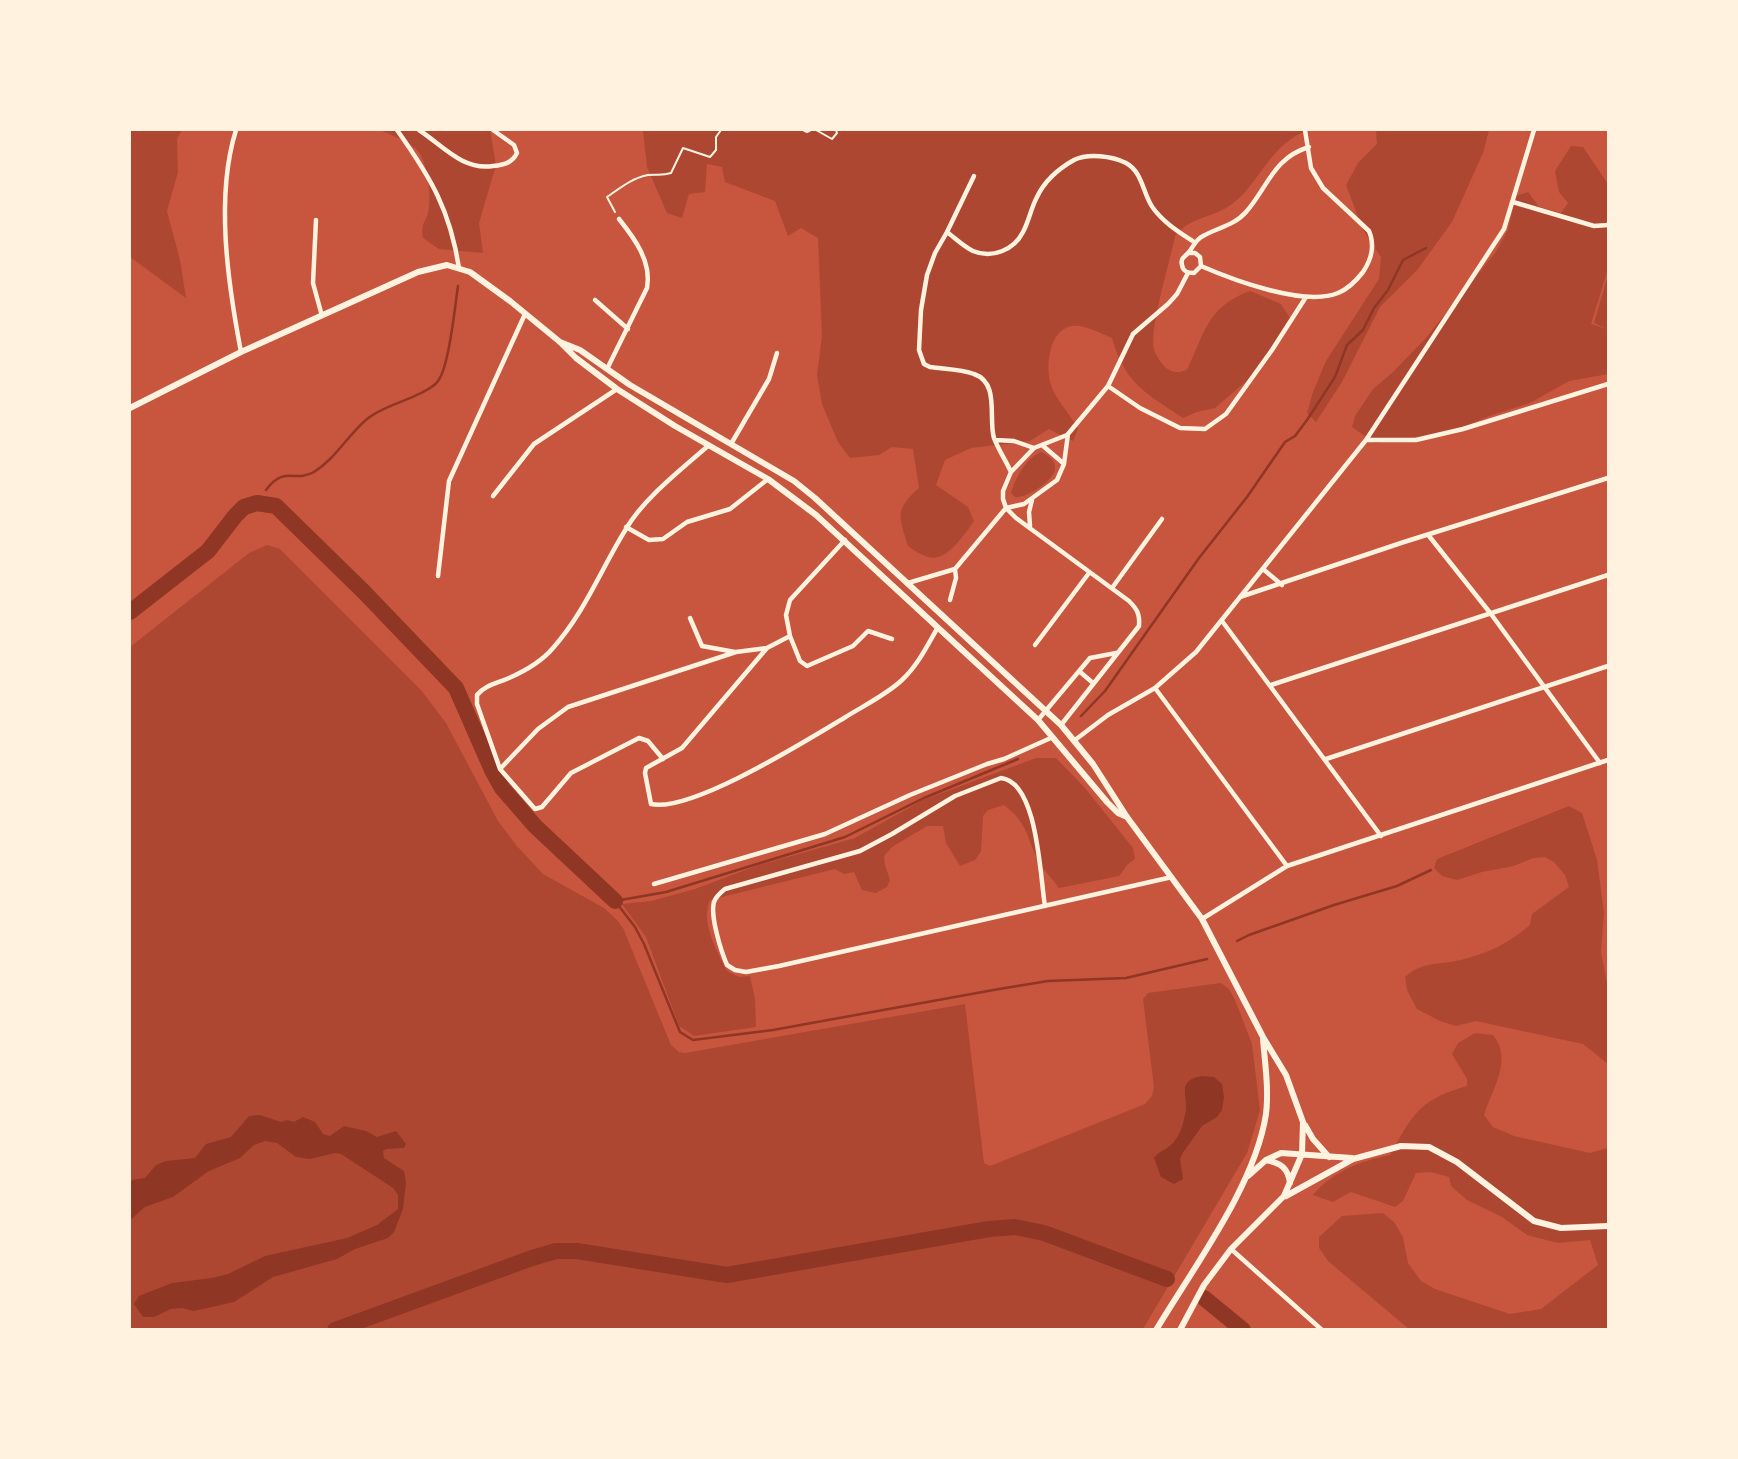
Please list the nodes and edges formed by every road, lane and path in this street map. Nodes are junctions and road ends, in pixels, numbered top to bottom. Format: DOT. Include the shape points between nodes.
graph roads {
  1 [pos="236,130"];
  2 [pos="397,130"];
  3 [pos="419,130"];
  4 [pos="493,130"];
  5 [pos="721,130"];
  6 [pos="803,130"];
  7 [pos="811,130"];
  8 [pos="816,130"];
  9 [pos="836,130"];
  10 [pos="1305,130"];
  11 [pos="1534,130"];
  12 [pos="1309,147"];
  13 [pos="974,176"];
  14 [pos="1513,202"];
  15 [pos="619,219"];
  16 [pos="316,220"];
  17 [pos="1608,225"];
  18 [pos="947,232"];
  19 [pos="1194,242"];
  20 [pos="1189,253"];
  21 [pos="1201,266"];
  22 [pos="459,268"];
  23 [pos="1188,273"];
  24 [pos="1306,297"];
  25 [pos="596,300"];
  26 [pos="525,313"];
  27 [pos="322,316"];
  28 [pos="628,329"];
  29 [pos="560,342"];
  30 [pos="242,352"];
  31 [pos="777,353"];
  32 [pos="607,369"];
  33 [pos="1608,384"];
  34 [pos="1108,386"];
  35 [pos="617,389"];
  36 [pos="130,408"];
  37 [pos="1068,434"];
  38 [pos="995,440"];
  39 [pos="1366,440"];
  40 [pos="732,444"];
  41 [pos="710,445"];
  42 [pos="1042,445"];
  43 [pos="1034,448"];
  44 [pos="1064,464"];
  45 [pos="1011,472"];
  46 [pos="1608,478"];
  47 [pos="768,479"];
  48 [pos="493,496"];
  49 [pos="1033,498"];
  50 [pos="1006,508"];
  51 [pos="1162,519"];
  52 [pos="626,527"];
  53 [pos="1030,527"];
  54 [pos="1429,536"];
  55 [pos="845,540"];
  56 [pos="955,569"];
  57 [pos="1263,569"];
  58 [pos="1089,573"];
  59 [pos="1608,575"];
  60 [pos="438,576"];
  61 [pos="907,583"];
  62 [pos="1282,585"];
  63 [pos="1112,588"];
  64 [pos="1239,597"];
  65 [pos="950,600"];
  66 [pos="1492,614"];
  67 [pos="690,618"];
  68 [pos="1222,621"];
  69 [pos="938,627"];
  70 [pos="789,636"];
  71 [pos="892,639"];
  72 [pos="1034,645"];
  73 [pos="767,648"];
  74 [pos="736,652"];
  75 [pos="1117,653"];
  76 [pos="1608,666"];
  77 [pos="1079,671"];
  78 [pos="1093,683"];
  79 [pos="1271,685"];
  80 [pos="1545,685"];
  81 [pos="1156,688"];
  82 [pos="1046,711"];
  83 [pos="1038,720"];
  84 [pos="1061,725"];
  85 [pos="1054,737"];
  86 [pos="1074,740"];
  87 [pos="663,759"];
  88 [pos="1326,760"];
  89 [pos="1608,760"];
  90 [pos="1600,763"];
  91 [pos="500,769"];
  92 [pos="1127,817"];
  93 [pos="1381,836"];
  94 [pos="1287,866"];
  95 [pos="1172,877"];
  96 [pos="654,884"];
  97 [pos="1045,906"];
  98 [pos="1202,919"];
  99 [pos="1263,1037"];
  100 [pos="1303,1122"];
  101 [pos="1302,1154"];
  102 [pos="1329,1157"];
  103 [pos="1353,1158"];
  104 [pos="1266,1160"];
  105 [pos="1247,1176"];
  106 [pos="1290,1186"];
  107 [pos="1284,1196"];
  108 [pos="1608,1226"];
  109 [pos="1231,1249"];
  110 [pos="1156,1329"];
  111 [pos="1180,1329"];
  112 [pos="1322,1329"];
  1 -- 30 [label="street" via="226,187 226,252"];
  2 -- 22 [label="street" via="446,210"];
  3 -- 4 [label="street" via="467,164 486,167 507,164 517,153"];
  5 -- 15 [label="path" via="710,157 683,148 671,173 630,181 607,197"];
  6 -- 7 [label="path"];
  8 -- 9 [label="path" via="832,139"];
  10 -- 12 [label="street"];
  11 -- 14 [label="street"];
  12 -- 19 [label="street" via="1284,159 1245,214"];
  12 -- 24 [label="street" via="1311,168 1324,188 1373,240 1365,269 1348,288 1329,296"];
  13 -- 18 [label="street"];
  14 -- 17 [label="street" via="1594,226"];
  14 -- 39 [label="street" via="1489,254"];
  15 -- 28 [label="street" via="633,236 649,278"];
  16 -- 27 [label="street" via="313,283"];
  18 -- 19 [label="street" via="972,251 997,254 1007,250 1024,231 1046,182 1083,156 1128,163 1138,174 1150,205"];
  18 -- 38 [label="street" via="928,275 919,350 930,367 975,374 986,384"];
  19 -- 20 [label="street"];
  20 -- 21 [label="street" via="1200,257"];
  20 -- 23 [label="street" via="1181,262"];
  21 -- 23 [label="street"];
  21 -- 24 [label="street" via="1238,282"];
  22 -- 26 [label="main road"];
  22 -- 27 [label="main road" via="447,265 418,272"];
  23 -- 34 [label="street" via="1168,304 1133,334"];
  24 -- 34 [label="street" via="1226,414 1205,429 1173,425"];
  25 -- 28 [label="street"];
  26 -- 29 [label="main road"];
  26 -- 60 [label="street" via="449,481"];
  27 -- 30 [label="main road"];
  28 -- 32 [label="street"];
  29 -- 32 [label="main road"];
  29 -- 35 [label="main road"];
  30 -- 36 [label="main road"];
  31 -- 40 [label="street" via="769,379"];
  32 -- 40 [label="main road"];
  33 -- 39 [label="street" via="1427,438"];
  34 -- 37 [label="street"];
  35 -- 41 [label="main road"];
  35 -- 48 [label="street" via="534,444"];
  37 -- 42 [label="street"];
  37 -- 44 [label="street"];
  38 -- 43 [label="street"];
  38 -- 45 [label="street"];
  39 -- 57 [label="street"];
  40 -- 61 [label="main road" via="794,481"];
  41 -- 47 [label="main road"];
  41 -- 52 [label="street"];
  42 -- 43 [label="street"];
  42 -- 44 [label="street"];
  43 -- 45 [label="street"];
  44 -- 49 [label="street" via="1057,480"];
  45 -- 50 [label="street" via="1003,491"];
  46 -- 54 [label="street"];
  47 -- 52 [label="street" via="730,509 687,522 663,539 649,540"];
  47 -- 55 [label="main road"];
  49 -- 50 [label="street"];
  49 -- 53 [label="street"];
  50 -- 53 [label="street"];
  50 -- 56 [label="street"];
  51 -- 63 [label="street"];
  52 -- 91 [label="street" via="566,634 526,670 477,695"];
  53 -- 58 [label="street"];
  54 -- 62 [label="street"];
  54 -- 66 [label="street"];
  55 -- 69 [label="main road"];
  55 -- 70 [label="street" via="790,600 786,615"];
  56 -- 61 [label="street"];
  56 -- 65 [label="street"];
  57 -- 62 [label="street"];
  57 -- 64 [label="street"];
  58 -- 63 [label="street"];
  58 -- 72 [label="street"];
  59 -- 66 [label="street"];
  61 -- 82 [label="main road"];
  62 -- 64 [label="street"];
  63 -- 75 [label="street" via="1138,611 1140,619"];
  64 -- 68 [label="street"];
  66 -- 79 [label="street"];
  66 -- 80 [label="street"];
  67 -- 74 [label="street" via="702,646"];
  68 -- 79 [label="street"];
  68 -- 81 [label="street"];
  69 -- 83 [label="main road"];
  69 -- 87 [label="street" via="913,669 889,691 725,784 673,803 651,804 645,773"];
  70 -- 71 [label="street" via="807,666 853,646 868,631"];
  70 -- 73 [label="street"];
  73 -- 74 [label="street"];
  73 -- 87 [label="street" via="682,748"];
  74 -- 91 [label="street" via="568,707 538,729"];
  75 -- 77 [label="street" via="1090,658"];
  75 -- 78 [label="street"];
  76 -- 80 [label="street"];
  77 -- 78 [label="street"];
  77 -- 82 [label="street"];
  78 -- 84 [label="street"];
  79 -- 88 [label="street"];
  80 -- 88 [label="street"];
  80 -- 90 [label="street"];
  81 -- 86 [label="street"];
  81 -- 94 [label="street"];
  82 -- 83 [label="street"];
  82 -- 84 [label="main road"];
  83 -- 85 [label="main road"];
  84 -- 86 [label="main road"];
  85 -- 92 [label="main road" via="1107,802"];
  85 -- 96 [label="street" via="825,834"];
  86 -- 92 [label="main road"];
  87 -- 91 [label="street" via="648,741 639,738 571,773 538,809"];
  88 -- 93 [label="street"];
  89 -- 90 [label="street"];
  90 -- 93 [label="street"];
  92 -- 95 [label="main road"];
  93 -- 94 [label="street"];
  94 -- 98 [label="street"];
  95 -- 97 [label="street"];
  95 -- 98 [label="main road"];
  97 -- 97 [label="street" via="746,972 727,965 713,914 714,903 725,889 844,857 955,796 1001,778 1013,783 1031,811"];
  98 -- 99 [label="main road"];
  99 -- 100 [label="main road" via="1286,1075"];
  99 -- 105 [label="main road" via="1266,1115"];
  100 -- 101 [label="main road"];
  100 -- 102 [label="main road"];
  101 -- 102 [label="main road"];
  101 -- 104 [label="main road" via="1281,1153"];
  101 -- 106 [label="main road"];
  102 -- 103 [label="main road"];
  103 -- 107 [label="main road"];
  103 -- 108 [label="main road" via="1401,1146 1429,1147 1457,1161 1534,1221 1561,1228"];
  104 -- 105 [label="main road"];
  104 -- 106 [label="main road" via="1286,1169"];
  105 -- 110 [label="main road"];
  106 -- 107 [label="main road"];
  107 -- 109 [label="main road"];
  109 -- 111 [label="main road"];
  109 -- 112 [label="street"];
}
